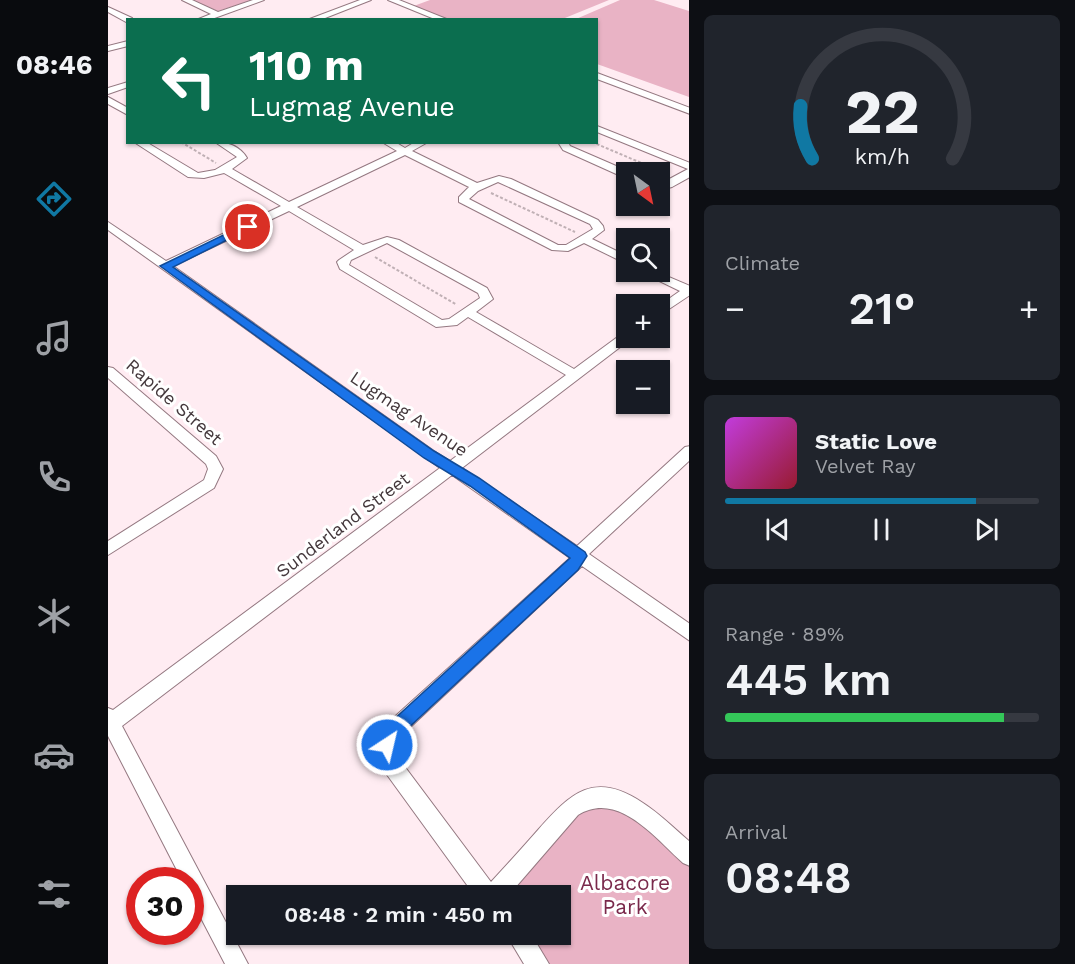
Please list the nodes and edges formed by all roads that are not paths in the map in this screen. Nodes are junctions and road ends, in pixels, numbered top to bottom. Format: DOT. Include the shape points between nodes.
graph roads {
  1 [pos="186,0"];
  2 [pos="260,0"];
  3 [pos="367,0"];
  4 [pos="392,0"];
  5 [pos="108,9"];
  6 [pos="217,14"];
  7 [pos="126,18"];
  8 [pos="206,18"];
  9 [pos="317,18"];
  10 [pos="440,18"];
  11 [pos="126,44"];
  12 [pos="108,49"];
  13 [pos="598,76"];
  14 [pos="126,85"];
  15 [pos="108,91"];
  16 [pos="108,100"];
  17 [pos="126,111"];
  18 [pos="689,111"];
  19 [pos="598,129"];
  20 [pos="141,144"];
  21 [pos="222,144"];
  22 [pos="390,144"];
  23 [pos="420,144"];
  24 [pos="564,144"];
  25 [pos="404,152"];
  26 [pos="689,166"];
  27 [pos="223,168"];
  28 [pos="616,170"];
  29 [pos="478,188"];
  30 [pos="289,207"];
  31 [pos="108,225"];
  32 [pos="584,239"];
  33 [pos="363,250"];
  34 [pos="616,255"];
  35 [pos="165,266"];
  36 [pos="670,282"];
  37 [pos="688,290"];
  38 [pos="670,304"];
  39 [pos="468,312"];
  40 [pos="616,344"];
  41 [pos="108,371"];
  42 [pos="575,375"];
  43 [pos="689,452"];
  44 [pos="452,468"];
  45 [pos="108,549"];
  46 [pos="579,556"];
  47 [pos="689,633"];
  48 [pos="110,720"];
  49 [pos="689,855"];
  50 [pos="480,885"];
  51 [pos="503,885"];
  52 [pos="525,945"];
  53 [pos="237,964"];
  54 [pos="538,964"];
  1 -- 6 [label="street"];
  2 -- 6 [label="street"];
  3 -- 9 [label="street"];
  4 -- 10 [label="street"];
  5 -- 7 [label="street"];
  6 -- 8 [label="street"];
  11 -- 12 [label="street"];
  13 -- 18 [label="street"];
  14 -- 15 [label="street"];
  16 -- 17 [label="street"];
  19 -- 26 [label="street"];
  20 -- 27 [label="street" via="194,176"];
  21 -- 27 [label="street" via="242,157"];
  22 -- 25 [label="street"];
  23 -- 25 [label="street"];
  24 -- 28 [label="street"];
  25 -- 29 [label="street"];
  25 -- 30 [label="street"];
  27 -- 30 [label="street"];
  29 -- 32 [label="street" via="494,180 505,180 596,223 598,230"];
  29 -- 32 [label="street" via="463,196 464,202 553,247 568,248"];
  30 -- 33 [label="street"];
  30 -- 35 [label="street"];
  31 -- 35 [label="street, Lugmag Avenue"];
  32 -- 34 [label="street"];
  33 -- 39 [label="street" via="381,241 393,241 483,291 486,301"];
  33 -- 39 [label="street" via="345,260 344,267 433,322 450,323"];
  35 -- 44 [label="street, Lugmag Avenue"];
  36 -- 37 [label="street"];
  37 -- 38 [label="street"];
  39 -- 42 [label="street"];
  40 -- 42 [label="street, Sunderland Street"];
  41 -- 45 [label="street, Rapide Street" via="211,460 216,473 209,484"];
  42 -- 44 [label="street, Sunderland Street"];
  43 -- 46 [label="street"];
  44 -- 46 [label="street, Lugmag Avenue"];
  44 -- 48 [label="street, Sunderland Street"];
  46 -- 47 [label="street, Lugmag Avenue"];
  46 -- 50 [label="street" via="573,566 397,728 387,745 392,765"];
  48 -- 53 [label="street"];
  49 -- 51 [label="street" via="624,801 594,795 578,801"];
  52 -- 54 [label="street"];
}
